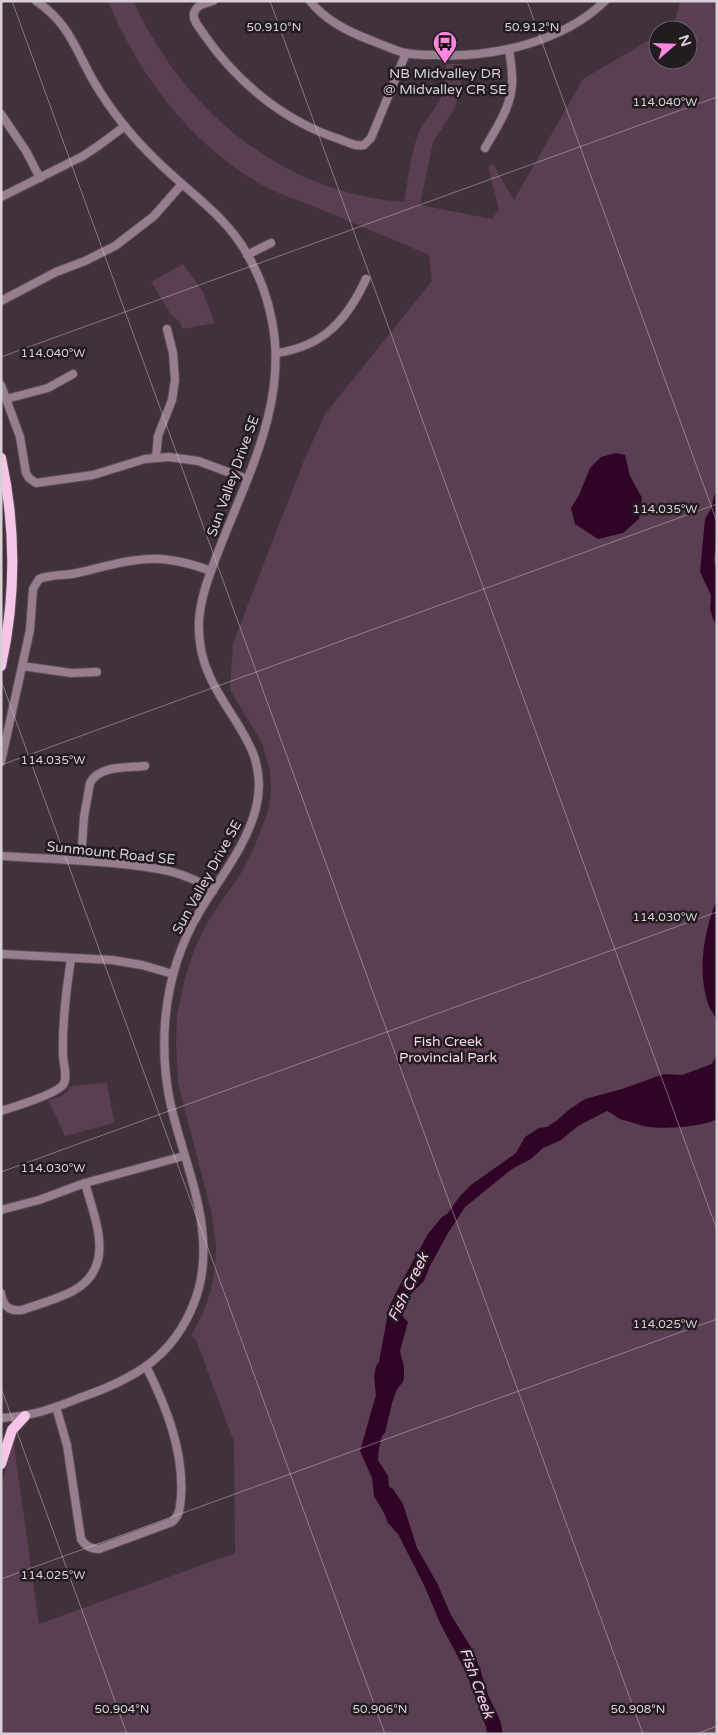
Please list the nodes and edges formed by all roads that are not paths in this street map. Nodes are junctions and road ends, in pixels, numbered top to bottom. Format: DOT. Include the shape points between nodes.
graph roads {
  1 [pos="213,1"];
  2 [pos="310,1"];
  3 [pos="605,1"];
  4 [pos="39,2"];
  5 [pos="509,49"];
  6 [pos="406,53"];
  7 [pos="1,114"];
  8 [pos="125,126"];
  9 [pos="486,148"];
  10 [pos="40,178"];
  11 [pos="182,184"];
  12 [pos="1,197"];
  13 [pos="271,243"];
  14 [pos="247,255"];
  15 [pos="366,279"];
  16 [pos="1,301"];
  17 [pos="167,329"];
  18 [pos="276,353"];
  19 [pos="73,374"];
  20 [pos="1,385"];
  21 [pos="6,399"];
  22 [pos="1,458"];
  23 [pos="156,458"];
  24 [pos="247,478"];
  25 [pos="211,571"];
  26 [pos="1,666"];
  27 [pos="22,666"];
  28 [pos="97,672"];
  29 [pos="1,762"];
  30 [pos="145,766"];
  31 [pos="1,856"];
  32 [pos="81,860"];
  33 [pos="213,890"];
  34 [pos="1,954"];
  35 [pos="71,959"];
  36 [pos="173,974"];
  37 [pos="1,1111"];
  38 [pos="184,1156"];
  39 [pos="85,1183"];
  40 [pos="1,1210"];
  41 [pos="1,1293"];
  42 [pos="146,1366"];
  43 [pos="56,1407"];
  44 [pos="25,1416"];
  45 [pos="1,1418"];
  46 [pos="1,1464"];
  1 -- 6 [label="street" via="197,7 194,20 239,76 267,102 292,118 321,133 357,145 364,145 371,138"];
  2 -- 6 [label="street" via="331,21 355,34"];
  3 -- 5 [label="street" via="554,34"];
  4 -- 8 [label="street, Sun Valley Drive SE" via="71,36 94,82"];
  5 -- 6 [label="street" via="452,56"];
  5 -- 9 [label="street" via="510,101"];
  7 -- 10 [label="street"];
  8 -- 10 [label="street" via="83,156"];
  8 -- 11 [label="street, Sun Valley Drive SE"];
  10 -- 12 [label="street"];
  11 -- 14 [label="street, Sun Valley Drive SE" via="212,209"];
  11 -- 16 [label="street" via="154,216 115,246"];
  13 -- 14 [label="street"];
  14 -- 18 [label="street, Sun Valley Drive SE" via="269,307"];
  15 -- 18 [label="street" via="349,309 326,335 307,346"];
  17 -- 23 [label="street" via="175,380 172,400 158,436"];
  18 -- 24 [label="street, Sun Valley Drive SE" via="270,412"];
  19 -- 21 [label="street" via="48,388"];
  20 -- 21 [label="street"];
  21 -- 23 [label="street" via="20,437 26,473 36,483 93,476"];
  22 -- 26 [label="main road" via="11,516 13,569 11,608"];
  23 -- 24 [label="street" via="198,461"];
  24 -- 25 [label="street, Sun Valley Drive SE"];
  25 -- 27 [label="street" via="174,560 146,558 39,579 32,589 30,630"];
  25 -- 33 [label="street, Sun Valley Drive SE" via="204,588 199,618 203,657 216,690 250,744 259,782 255,812 246,836"];
  27 -- 28 [label="street" via="71,673"];
  27 -- 29 [label="street"];
  30 -- 32 [label="street" via="104,770 92,778 84,817"];
  31 -- 32 [label="street, Sunmount Road SE"];
  32 -- 33 [label="street, Sunmount Road SE" via="166,869 202,882"];
  33 -- 36 [label="street, Sun Valley Drive SE" via="193,923"];
  34 -- 35 [label="street"];
  35 -- 36 [label="street" via="112,960"];
  35 -- 37 [label="street" via="62,1036 64,1083 33,1100"];
  36 -- 38 [label="street, Sun Valley Drive SE" via="165,1017 165,1062 171,1108"];
  38 -- 39 [label="street"];
  38 -- 42 [label="street, Sun Valley Drive SE" via="203,1227 202,1276 194,1304 183,1325 171,1343"];
  39 -- 40 [label="street"];
  39 -- 41 [label="street" via="100,1244 97,1264 89,1278 73,1291 22,1310 6,1307"];
  42 -- 43 [label="street, Sun Valley Drive SE" via="112,1387"];
  42 -- 43 [label="street" via="158,1388 179,1459 179,1511 172,1522 99,1548 84,1544 68,1445"];
  43 -- 44 [label="street, Sun Valley Drive SE"];
  44 -- 45 [label="street, Sun Valley Drive SE"];
  44 -- 46 [label="main road" via="12,1430"];
}
